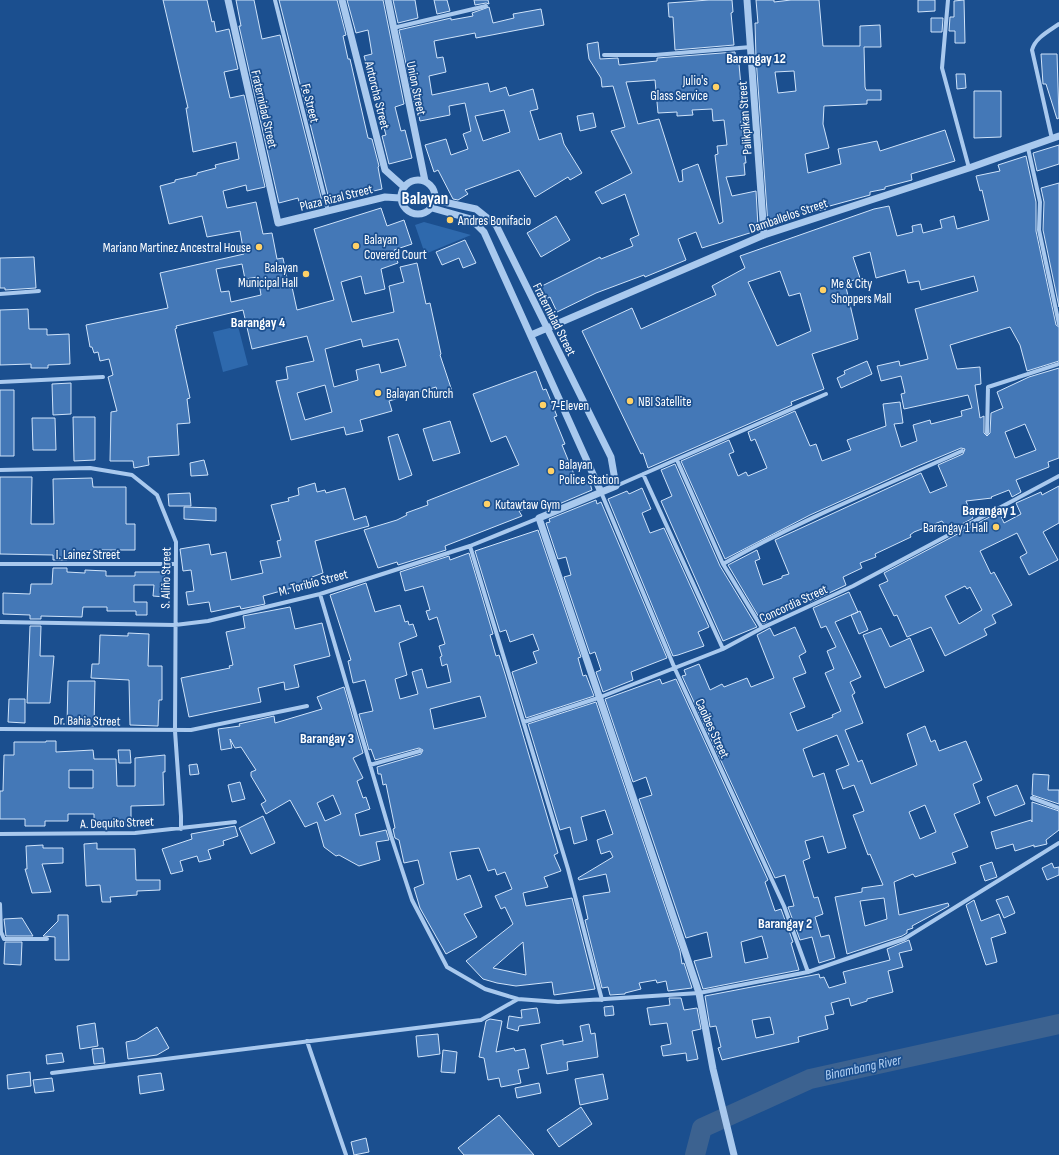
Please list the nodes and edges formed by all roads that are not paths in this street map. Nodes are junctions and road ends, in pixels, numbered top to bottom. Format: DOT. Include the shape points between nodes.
graph roads {
  1 [pos="228,0"];
  2 [pos="275,0"];
  3 [pos="342,0"];
  4 [pos="388,0"];
  5 [pos="748,0"];
  6 [pos="948,0"];
  7 [pos="486,6"];
  8 [pos="1059,24"];
  9 [pos="393,28"];
  10 [pos="751,47"];
  11 [pos="604,55"];
  12 [pos="1055,137"];
  13 [pos="1028,148"];
  14 [pos="969,168"];
  15 [pos="425,181"];
  16 [pos="404,187"];
  17 [pos="400,198"];
  18 [pos="435,200"];
  19 [pos="432,208"];
  20 [pos="328,212"];
  21 [pos="278,223"];
  22 [pos="764,235"];
  23 [pos="39,291"];
  24 [pos="0,294"];
  25 [pos="1059,324"];
  26 [pos="546,327"];
  27 [pos="531,335"];
  28 [pos="1059,364"];
  29 [pos="104,376"];
  30 [pos="0,382"];
  31 [pos="826,394"];
  32 [pos="987,433"];
  33 [pos="962,451"];
  34 [pos="677,460"];
  35 [pos="0,470"];
  36 [pos="643,474"];
  37 [pos="1059,476"];
  38 [pos="616,486"];
  39 [pos="601,492"];
  40 [pos="539,518"];
  41 [pos="470,546"];
  42 [pos="0,564"];
  43 [pos="176,564"];
  44 [pos="723,564"];
  45 [pos="320,594"];
  46 [pos="0,622"];
  47 [pos="175,625"];
  48 [pos="762,628"];
  49 [pos="723,649"];
  50 [pos="675,669"];
  51 [pos="598,698"];
  52 [pos="308,706"];
  53 [pos="524,722"];
  54 [pos="0,729"];
  55 [pos="175,730"];
  56 [pos="420,751"];
  57 [pos="370,765"];
  58 [pos="1032,798"];
  59 [pos="1059,808"];
  60 [pos="235,822"];
  61 [pos="181,829"];
  62 [pos="0,834"];
  63 [pos="1059,843"];
  64 [pos="0,904"];
  65 [pos="47,939"];
  66 [pos="808,972"];
  67 [pos="699,992"];
  68 [pos="518,999"];
  69 [pos="602,1000"];
  70 [pos="308,1041"];
  71 [pos="52,1074"];
  72 [pos="733,1152"];
  73 [pos="346,1155"];
  1 -- 21 [label="street, Fraternidad Street"];
  2 -- 20 [label="street, Fe Street"];
  3 -- 16 [label="street, Antorcha Street" via="385,170"];
  4 -- 9 [label="street, Union Street"];
  5 -- 10 [label="street, Palikpikan Street"];
  6 -- 14 [label="street" via="942,68"];
  7 -- 9 [label="street"];
  8 -- 12 [label="street" via="1037,40 1032,50"];
  9 -- 15 [label="street, Union Street"];
  10 -- 11 [label="street" via="655,55"];
  10 -- 22 [label="street, Palikpikan Street"];
  12 -- 13 [label="street, Damballelos Street"];
  13 -- 14 [label="street, Damballelos Street"];
  13 -- 25 [label="street" via="1040,202 1039,230"];
  14 -- 22 [label="street, Damballelos Street"];
  15 -- 16 [label="street" via="413,180"];
  15 -- 18 [label="street" via="433,189"];
  16 -- 17 [label="street"];
  17 -- 19 [label="street" via="411,214 421,215"];
  17 -- 20 [label="street, Plaza Rizal Street" via="386,197"];
  18 -- 19 [label="street"];
  18 -- 26 [label="street, Fraternidad Street" via="476,209 496,225"];
  19 -- 27 [label="street, Fraternidad Street" via="471,219 484,232"];
  20 -- 21 [label="street, Plaza Rizal Street"];
  22 -- 26 [label="street, Damballelos Street"];
  23 -- 24 [label="street"];
  26 -- 27 [label="street, Damballelos Street"];
  26 -- 38 [label="street, Fraternidad Street" via="611,457"];
  27 -- 39 [label="street, Fraternidad Street"];
  28 -- 32 [label="street" via="988,387"];
  29 -- 30 [label="street"];
  31 -- 34 [label="street"];
  33 -- 44 [label="street" via="790,529"];
  34 -- 36 [label="street"];
  34 -- 44 [label="street"];
  35 -- 43 [label="street, S. Aliño Street" via="90,468 132,474 157,495 176,542"];
  36 -- 38 [label="street"];
  36 -- 49 [label="street"];
  37 -- 48 [label="street, Concordia Street" via="852,586"];
  38 -- 39 [label="street, M. Toribio Street"];
  39 -- 40 [label="street, M. Toribio Street"];
  39 -- 50 [label="street, Caoibes Street"];
  40 -- 41 [label="street, M. Toribio Street"];
  40 -- 51 [label="street"];
  41 -- 45 [label="street, M. Toribio Street"];
  41 -- 53 [label="street"];
  42 -- 43 [label="street, I. Lainez Street"];
  43 -- 47 [label="street, S. Aliño Street"];
  44 -- 48 [label="street"];
  45 -- 47 [label="street, M. Toribio Street" via="208,621"];
  45 -- 57 [label="street"];
  46 -- 47 [label="street, M. Toribio Street"];
  47 -- 55 [label="street, S. Aliño Street"];
  48 -- 49 [label="street, Concordia Street"];
  49 -- 50 [label="street, Concordia Street"];
  50 -- 51 [label="street, Concordia Street"];
  50 -- 66 [label="street, Caoibes Street" via="784,906"];
  51 -- 53 [label="street, Concordia Street"];
  51 -- 67 [label="street"];
  52 -- 55 [label="street, Dr. Bahia Street" via="191,730"];
  53 -- 69 [label="street" via="568,869"];
  54 -- 55 [label="street, Dr. Bahia Street"];
  55 -- 61 [label="street, S. Aliño Street"];
  56 -- 57 [label="street"];
  57 -- 68 [label="street" via="412,900 447,967 485,989"];
  58 -- 59 [label="street"];
  60 -- 61 [label="street, A. Dequito Street"];
  61 -- 62 [label="street, A. Dequito Street" via="135,833"];
  63 -- 66 [label="street" via="904,939"];
  64 -- 65 [label="street" via="1,932 4,939"];
  66 -- 67 [label="street"];
  67 -- 69 [label="street"];
  67 -- 72 [label="street" via="713,1069"];
  68 -- 69 [label="street" via="558,1002"];
  68 -- 70 [label="street" via="481,1020"];
  70 -- 71 [label="street"];
  70 -- 73 [label="street"];
}
